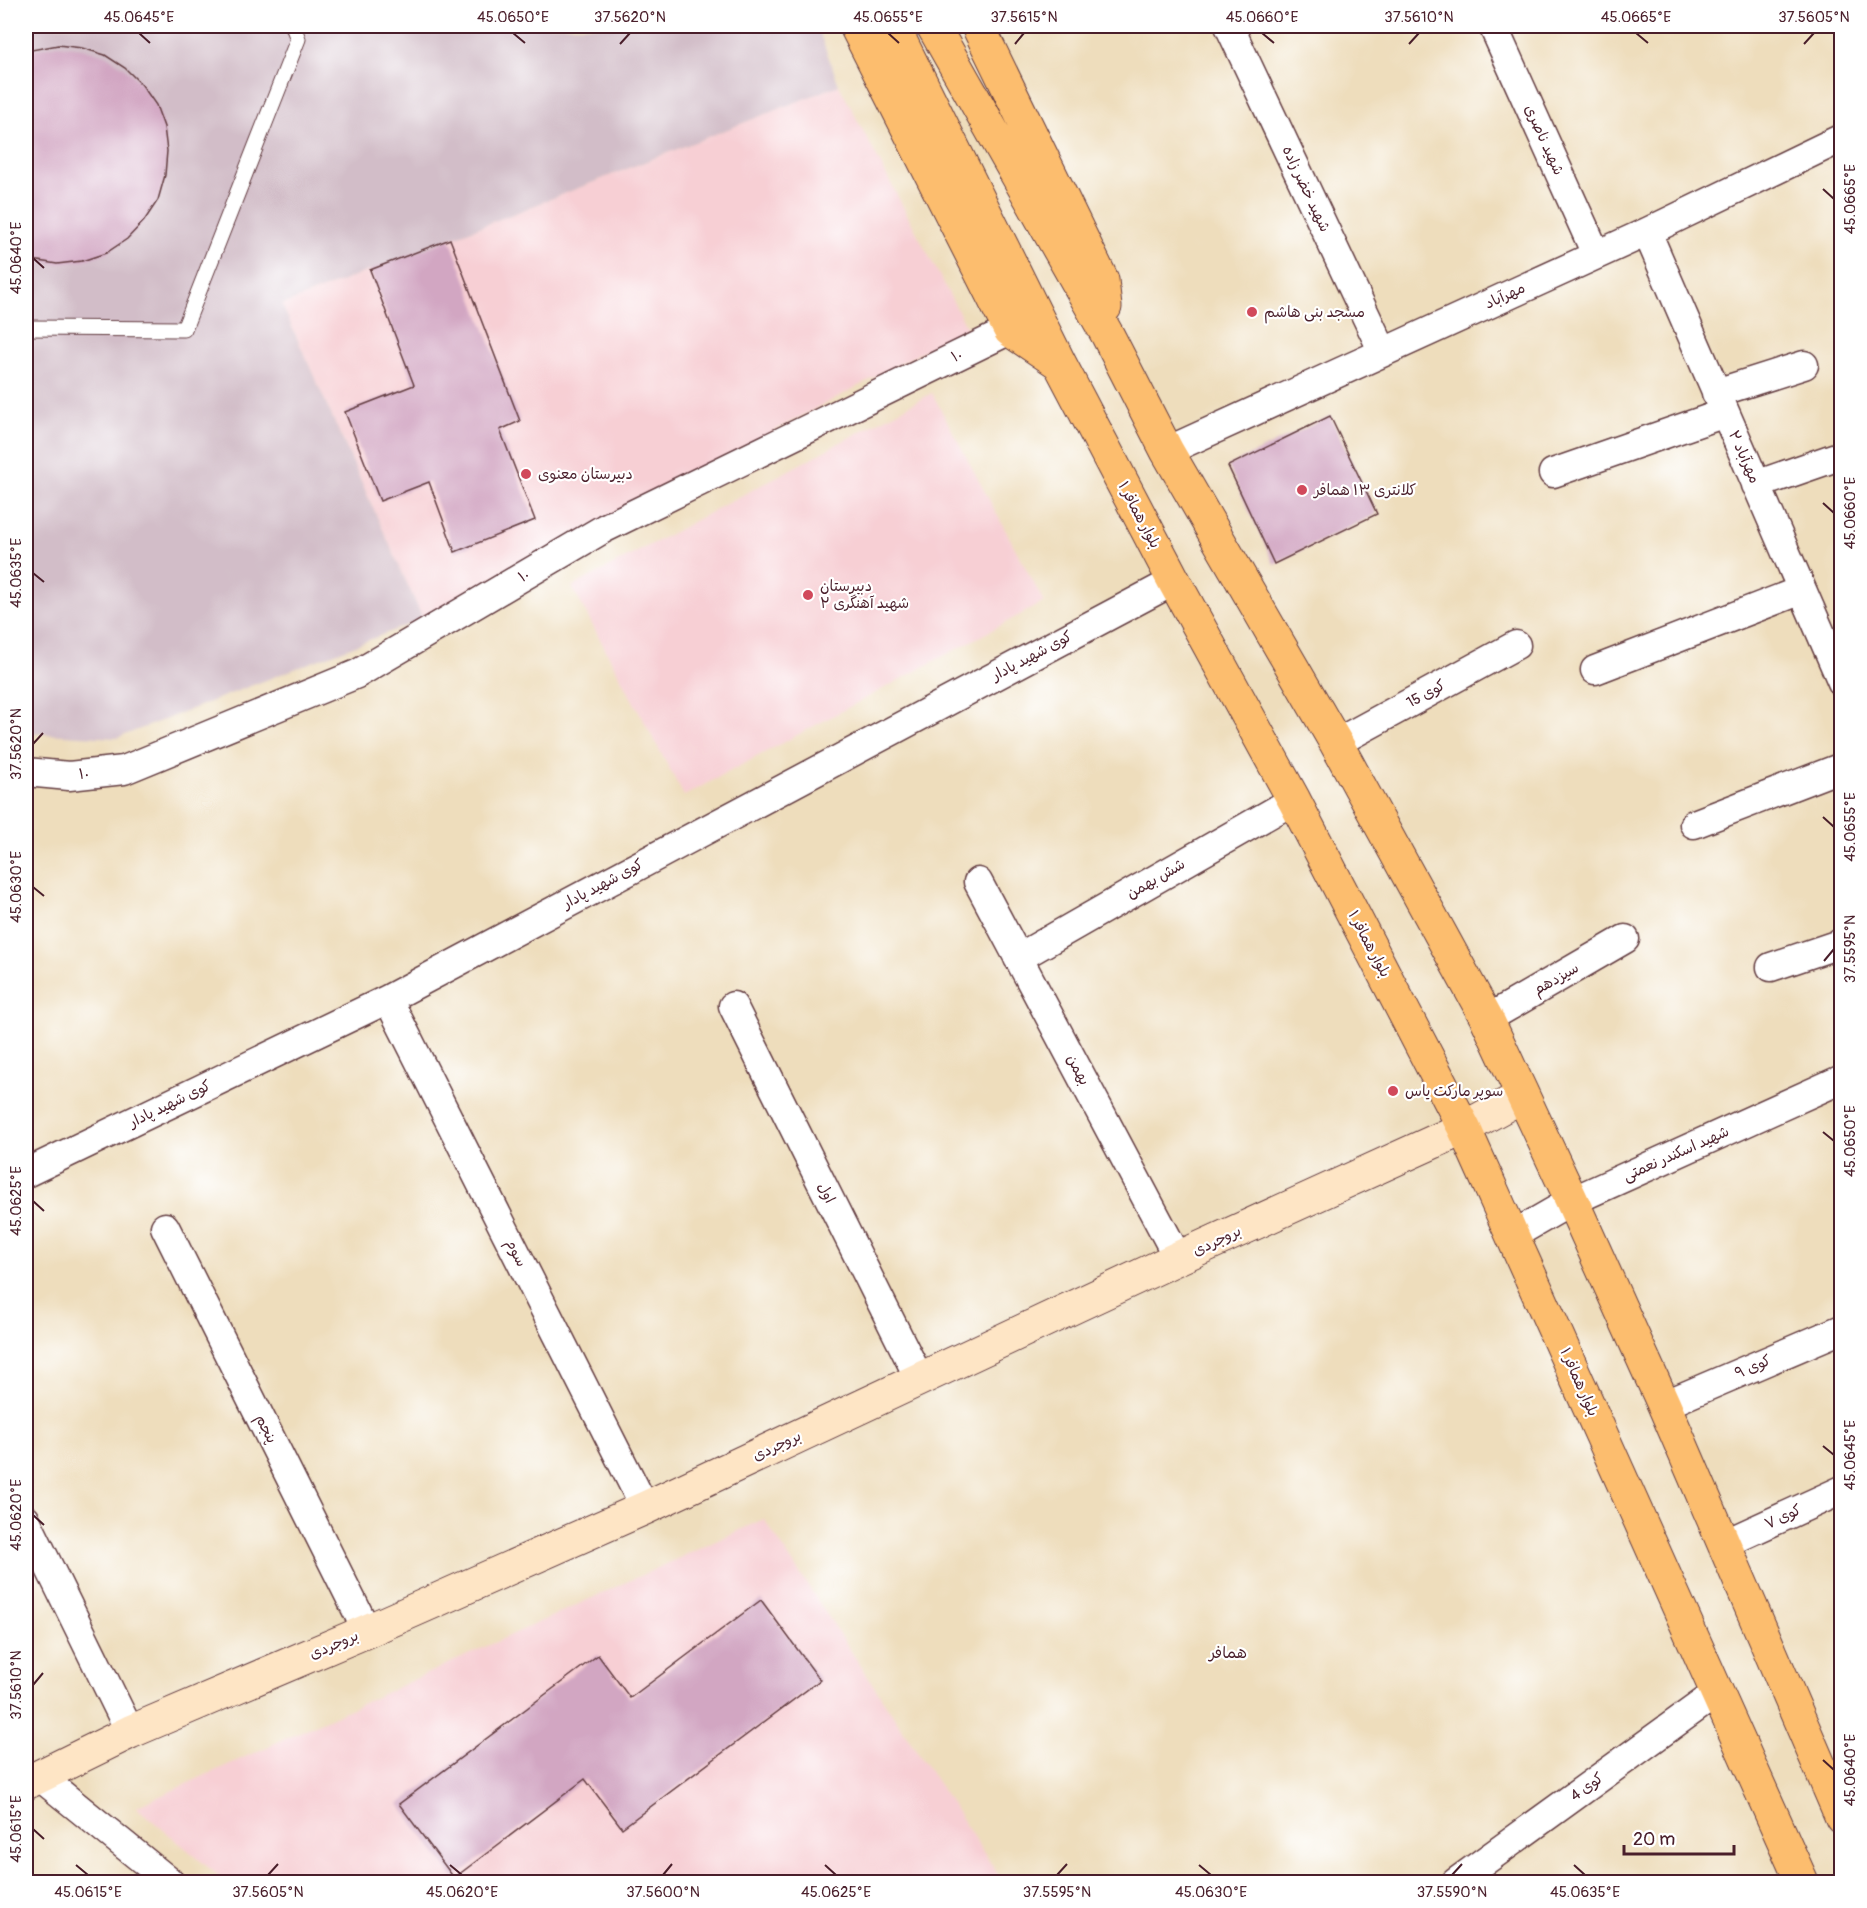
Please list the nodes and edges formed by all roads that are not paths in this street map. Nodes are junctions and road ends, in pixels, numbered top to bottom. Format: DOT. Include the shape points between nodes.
graph roads {
  1 [pos="292,26"];
  2 [pos="856,26"];
  3 [pos="893,26"];
  4 [pos="933,26"];
  5 [pos="978,26"];
  6 [pos="1229,26"];
  7 [pos="1493,26"];
  8 [pos="1842,138"];
  9 [pos="1647,232"];
  10 [pos="1596,254"];
  11 [pos="26,328"];
  12 [pos="1010,330"];
  13 [pos="1108,336"];
  14 [pos="1383,352"];
  15 [pos="1060,364"];
  16 [pos="1804,365"];
  17 [pos="1721,403"];
  18 [pos="1167,450"];
  19 [pos="1842,455"];
  20 [pos="1553,473"];
  21 [pos="1756,485"];
  22 [pos="1174,581"];
  23 [pos="1802,590"];
  24 [pos="1516,645"];
  25 [pos="1595,670"];
  26 [pos="1842,682"];
  27 [pos="1336,743"];
  28 [pos="1842,767"];
  29 [pos="26,772"];
  30 [pos="1294,800"];
  31 [pos="1694,824"];
  32 [pos="978,882"];
  33 [pos="1626,939"];
  34 [pos="1842,943"];
  35 [pos="1018,958"];
  36 [pos="1771,967"];
  37 [pos="388,999"];
  38 [pos="733,1006"];
  39 [pos="1487,1019"];
  40 [pos="1842,1079"];
  41 [pos="1522,1096"];
  42 [pos="1464,1128"];
  43 [pos="26,1173"];
  44 [pos="1572,1201"];
  45 [pos="165,1227"];
  46 [pos="1513,1235"];
  47 [pos="1178,1258"];
  48 [pos="1842,1329"];
  49 [pos="920,1380"];
  50 [pos="1664,1405"];
  51 [pos="1842,1490"];
  52 [pos="645,1508"];
  53 [pos="26,1520"];
  54 [pos="1724,1544"];
  55 [pos="367,1631"];
  56 [pos="1718,1692"];
  57 [pos="130,1732"];
  58 [pos="32,1780"];
  59 [pos="1842,1818"];
  60 [pos="170,1882"];
  61 [pos="1456,1882"];
  62 [pos="1802,1882"];
  1 -- 11 [label="lane" via="298,39 184,329"];
  2 -- 12 [label="main road"];
  3 -- 15 [label="main road, بلوار همافر ۱"];
  4 -- 13 [label="main road"];
  5 -- 13 [label="main road" via="1101,280"];
  6 -- 14 [label="street, شهید خضر زاده"];
  7 -- 10 [label="street, شهید ناصری"];
  8 -- 9 [label="street, مهرآباد"];
  9 -- 10 [label="street, مهرآباد"];
  9 -- 17 [label="street, مهرآباد ۲"];
  10 -- 14 [label="street, مهرآباد"];
  12 -- 15 [label="main road"];
  12 -- 29 [label="street, ۱۰" via="605,528 357,675 123,770 69,776"];
  13 -- 18 [label="main road"];
  14 -- 18 [label="street, مهرآباد"];
  15 -- 22 [label="main road, بلوار همافر ۱"];
  16 -- 17 [label="street"];
  17 -- 20 [label="street"];
  17 -- 21 [label="street, مهرآباد ۲"];
  18 -- 27 [label="main road"];
  19 -- 21 [label="street"];
  21 -- 23 [label="street, مهرآباد ۲"];
  22 -- 30 [label="main road, بلوار همافر ۱"];
  22 -- 37 [label="street, کوی شهید پادار"];
  23 -- 25 [label="street"];
  23 -- 26 [label="street, مهرآباد ۲"];
  24 -- 27 [label="street, کوی 15"];
  27 -- 39 [label="main road"];
  28 -- 31 [label="street"];
  30 -- 35 [label="street, شش بهمن"];
  30 -- 42 [label="main road, بلوار همافر ۱"];
  32 -- 35 [label="street, بهمن"];
  33 -- 39 [label="street, سیزدهم"];
  34 -- 36 [label="street"];
  35 -- 47 [label="street, بهمن"];
  37 -- 43 [label="street, کوی شهید پادار"];
  37 -- 52 [label="street, سوم"];
  38 -- 49 [label="street, اول"];
  39 -- 41 [label="main road"];
  40 -- 44 [label="street, شهید اسکندر نعمتی"];
  41 -- 42 [label="street, بروجردی"];
  41 -- 44 [label="main road"];
  42 -- 46 [label="main road, بلوار همافر ۱"];
  42 -- 47 [label="street, بروجردی"];
  44 -- 46 [label="street, شهید اسکندر نعمتی"];
  44 -- 50 [label="main road"];
  45 -- 55 [label="street, پنجم"];
  46 -- 56 [label="main road, بلوار همافر ۱"];
  47 -- 49 [label="street, بروجردی"];
  48 -- 50 [label="street, کوی ۹"];
  49 -- 52 [label="street, بروجردی"];
  50 -- 54 [label="main road"];
  51 -- 54 [label="street, کوی ۷"];
  52 -- 55 [label="street, بروجردی"];
  53 -- 57 [label="street"];
  54 -- 59 [label="main road"];
  55 -- 57 [label="street, بروجردی"];
  56 -- 61 [label="street, کوی 4"];
  56 -- 62 [label="main road, بلوار همافر ۱"];
  57 -- 58 [label="street, بروجردی"];
  58 -- 60 [label="street"];
}
